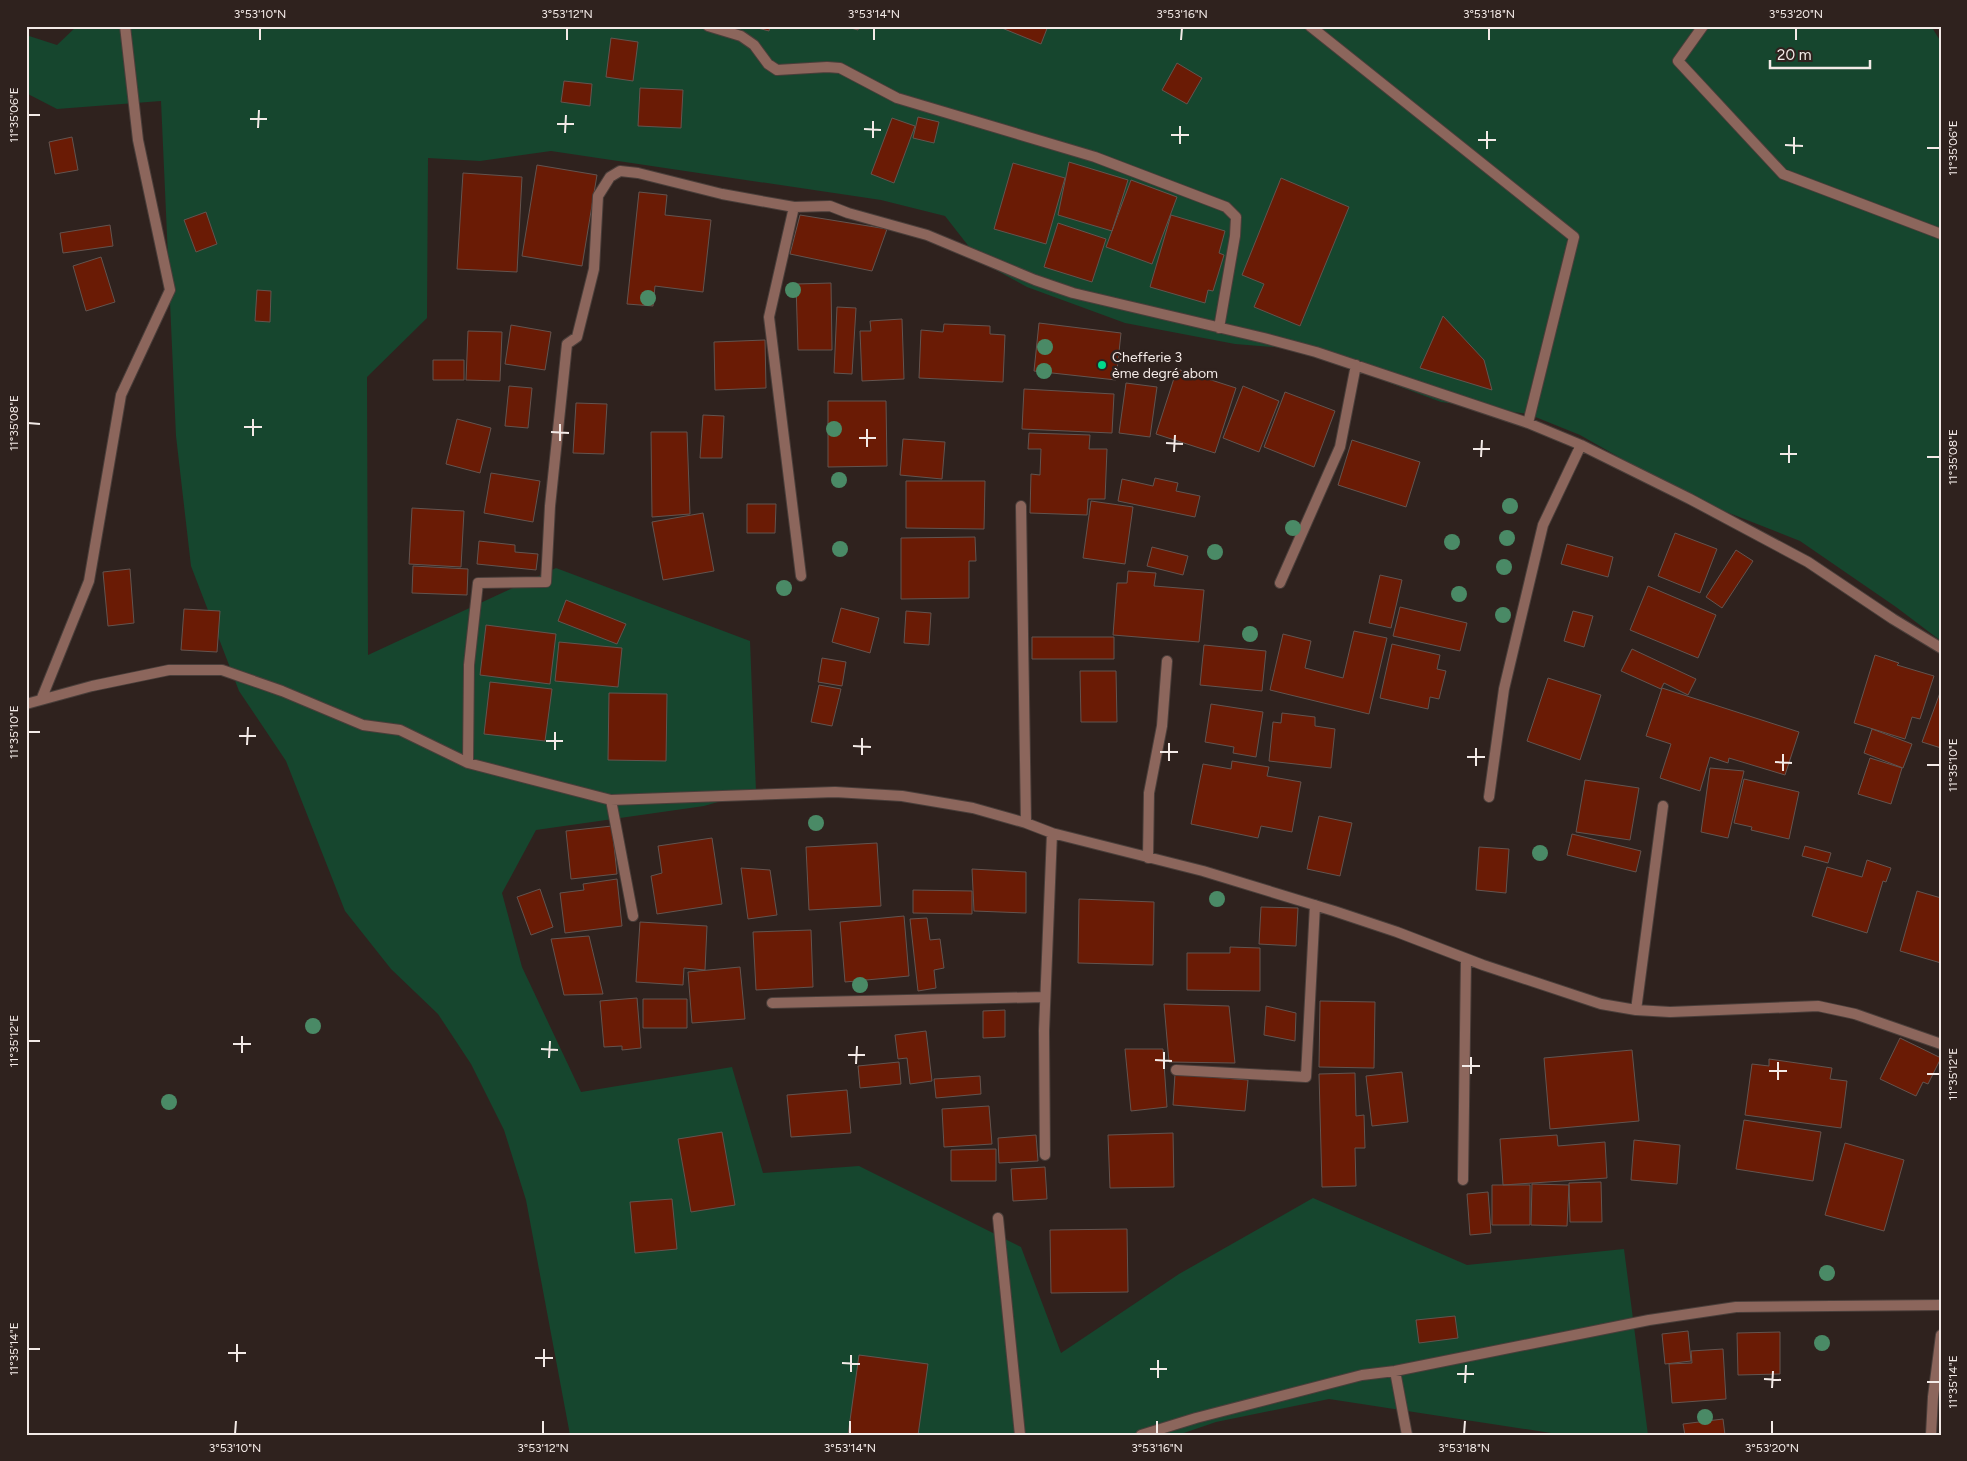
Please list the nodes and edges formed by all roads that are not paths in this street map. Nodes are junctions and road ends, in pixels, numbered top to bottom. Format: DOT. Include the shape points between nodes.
graph roads {
  1 [pos="125,26"];
  2 [pos="708,26"];
  3 [pos="1310,26"];
  4 [pos="1703,26"];
  5 [pos="794,207"];
  6 [pos="1941,234"];
  7 [pos="1219,328"];
  8 [pos="1356,365"];
  9 [pos="1528,423"];
  10 [pos="1581,445"];
  11 [pos="1021,506"];
  12 [pos="801,576"];
  13 [pos="1280,583"];
  14 [pos="1941,648"];
  15 [pos="1167,661"];
  16 [pos="41,700"];
  17 [pos="26,704"];
  18 [pos="468,763"];
  19 [pos="1489,797"];
  20 [pos="611,800"];
  21 [pos="1663,806"];
  22 [pos="1026,823"];
  23 [pos="1052,833"];
  24 [pos="1148,858"];
  25 [pos="1315,906"];
  26 [pos="633,916"];
  27 [pos="1466,959"];
  28 [pos="1045,997"];
  29 [pos="772,1003"];
  30 [pos="1636,1010"];
  31 [pos="1941,1044"];
  32 [pos="1176,1070"];
  33 [pos="1045,1155"];
  34 [pos="1463,1180"];
  35 [pos="998,1218"];
  36 [pos="1941,1305"];
  37 [pos="1941,1335"];
  38 [pos="1395,1371"];
  39 [pos="1020,1435"];
  40 [pos="1141,1435"];
  41 [pos="1407,1435"];
  42 [pos="1932,1435"];
  1 -- 16 [label="street" via="138,140 170,290 121,395 89,581"];
  2 -- 7 [label="street" via="741,36 777,70 840,68 897,98 1096,157 1226,207 1236,217 1235,236"];
  3 -- 9 [label="street" via="1574,237"];
  4 -- 6 [label="street" via="1678,61 1783,174"];
  5 -- 7 [label="street" via="830,206 927,236 1073,293"];
  5 -- 12 [label="street" via="769,317"];
  5 -- 18 [label="street" via="620,171 610,177 598,196 594,268 578,337 567,344 550,506 546,582 478,582 470,665"];
  7 -- 8 [label="street"];
  8 -- 9 [label="street"];
  8 -- 13 [label="street" via="1340,447"];
  9 -- 10 [label="street"];
  10 -- 14 [label="street" via="1808,562 1893,620"];
  10 -- 19 [label="street" via="1543,525 1504,689"];
  11 -- 22 [label="street"];
  15 -- 24 [label="street" via="1162,726 1149,793"];
  16 -- 17 [label="street"];
  16 -- 18 [label="street" via="169,670 222,670 363,725 400,730"];
  18 -- 20 [label="street"];
  20 -- 22 [label="street" via="765,794 902,796 973,808"];
  20 -- 26 [label="street"];
  21 -- 30 [label="street"];
  22 -- 23 [label="street"];
  23 -- 24 [label="street"];
  23 -- 28 [label="street"];
  24 -- 25 [label="street" via="1203,871"];
  25 -- 27 [label="street" via="1397,932"];
  25 -- 32 [label="street" via="1306,1078"];
  27 -- 30 [label="street" via="1601,1004"];
  27 -- 34 [label="street"];
  28 -- 29 [label="street"];
  28 -- 33 [label="street"];
  30 -- 31 [label="street" via="1670,1012 1818,1006 1855,1014"];
  35 -- 39 [label="street"];
  36 -- 38 [label="street" via="1736,1307 1649,1320"];
  37 -- 42 [label="street"];
  38 -- 40 [label="street" via="1362,1375"];
  38 -- 41 [label="street"];
}
